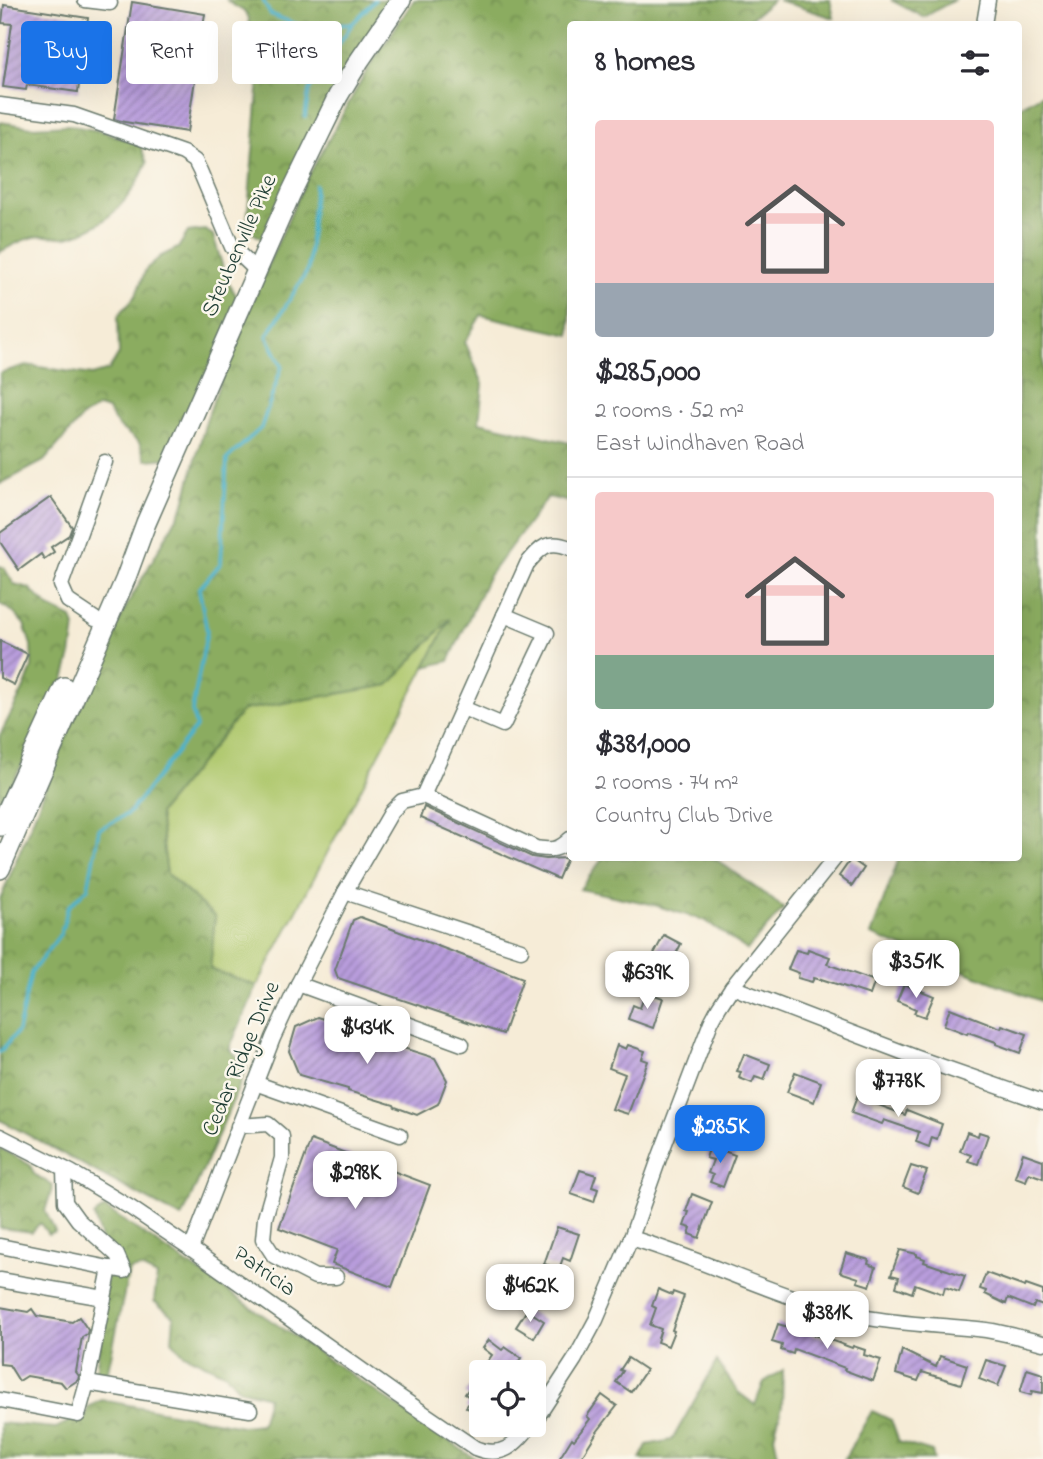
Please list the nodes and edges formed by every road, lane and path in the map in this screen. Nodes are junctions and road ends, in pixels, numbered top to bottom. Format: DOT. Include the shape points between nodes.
graph roads {
  1 [pos="85,0"];
  2 [pos="401,0"];
  3 [pos="988,0"];
  4 [pos="110,3"];
  5 [pos="984,21"];
  6 [pos="0,105"];
  7 [pos="256,271"];
  8 [pos="106,462"];
  9 [pos="146,523"];
  10 [pos="567,547"];
  11 [pos="504,615"];
  12 [pos="95,619"];
  13 [pos="463,708"];
  14 [pos="423,796"];
  15 [pos="0,827"];
  16 [pos="567,842"];
  17 [pos="833,861"];
  18 [pos="0,869"];
  19 [pos="345,892"];
  20 [pos="521,950"];
  21 [pos="298,984"];
  22 [pos="732,987"];
  23 [pos="462,1044"];
  24 [pos="255,1083"];
  25 [pos="1043,1102"];
  26 [pos="238,1126"];
  27 [pos="400,1135"];
  28 [pos="0,1136"];
  29 [pos="64,1169"];
  30 [pos="631,1238"];
  31 [pos="0,1246"];
  32 [pos="191,1249"];
  33 [pos="110,1268"];
  34 [pos="336,1277"];
  35 [pos="0,1280"];
  36 [pos="104,1298"];
  37 [pos="1043,1343"];
  38 [pos="87,1382"];
  39 [pos="0,1400"];
  40 [pos="546,1403"];
  41 [pos="250,1410"];
  42 [pos="521,1437"];
  1 -- 4 [label="street"];
  2 -- 7 [label="main road, Steubenville Pike" via="338,96"];
  3 -- 5 [label="street"];
  6 -- 7 [label="street" via="74,115 183,153 195,161 232,247"];
  7 -- 9 [label="main road, Steubenville Pike"];
  8 -- 12 [label="street" via="61,585 68,601"];
  9 -- 12 [label="main road, Steubenville Pike"];
  9 -- 18 [label="main road, Steubenville Pike"];
  10 -- 11 [label="street" via="550,544 539,549 527,564"];
  11 -- 13 [label="street"];
  11 -- 13 [label="street" via="547,633 503,725"];
  12 -- 15 [label="main road, Steubenville Pike"];
  13 -- 14 [label="street"];
  14 -- 16 [label="street" via="536,848 551,850"];
  14 -- 19 [label="street, Cedar Ridge Drive" via="402,801 392,811"];
  17 -- 22 [label="street"];
  19 -- 20 [label="street"];
  19 -- 21 [label="street, Cedar Ridge Drive"];
  21 -- 23 [label="street"];
  21 -- 24 [label="street, Cedar Ridge Drive"];
  22 -- 25 [label="street"];
  22 -- 30 [label="street" via="711,1022"];
  24 -- 26 [label="street, Cedar Ridge Drive"];
  24 -- 27 [label="street"];
  26 -- 32 [label="street, Cedar Ridge Drive"];
  26 -- 34 [label="street" via="268,1124 282,1136 282,1158 263,1239 274,1256 315,1278"];
  28 -- 29 [label="street, Patricia"];
  29 -- 32 [label="street, Patricia"];
  29 -- 33 [label="street" via="65,1202 117,1255 124,1271"];
  30 -- 37 [label="street" via="839,1311"];
  30 -- 40 [label="street" via="596,1320"];
  31 -- 33 [label="street"];
  32 -- 42 [label="street, Patricia" via="475,1448 494,1453"];
  33 -- 36 [label="street"];
  35 -- 36 [label="street"];
  36 -- 38 [label="street"];
  38 -- 39 [label="street" via="78,1415"];
  38 -- 41 [label="street"];
}
